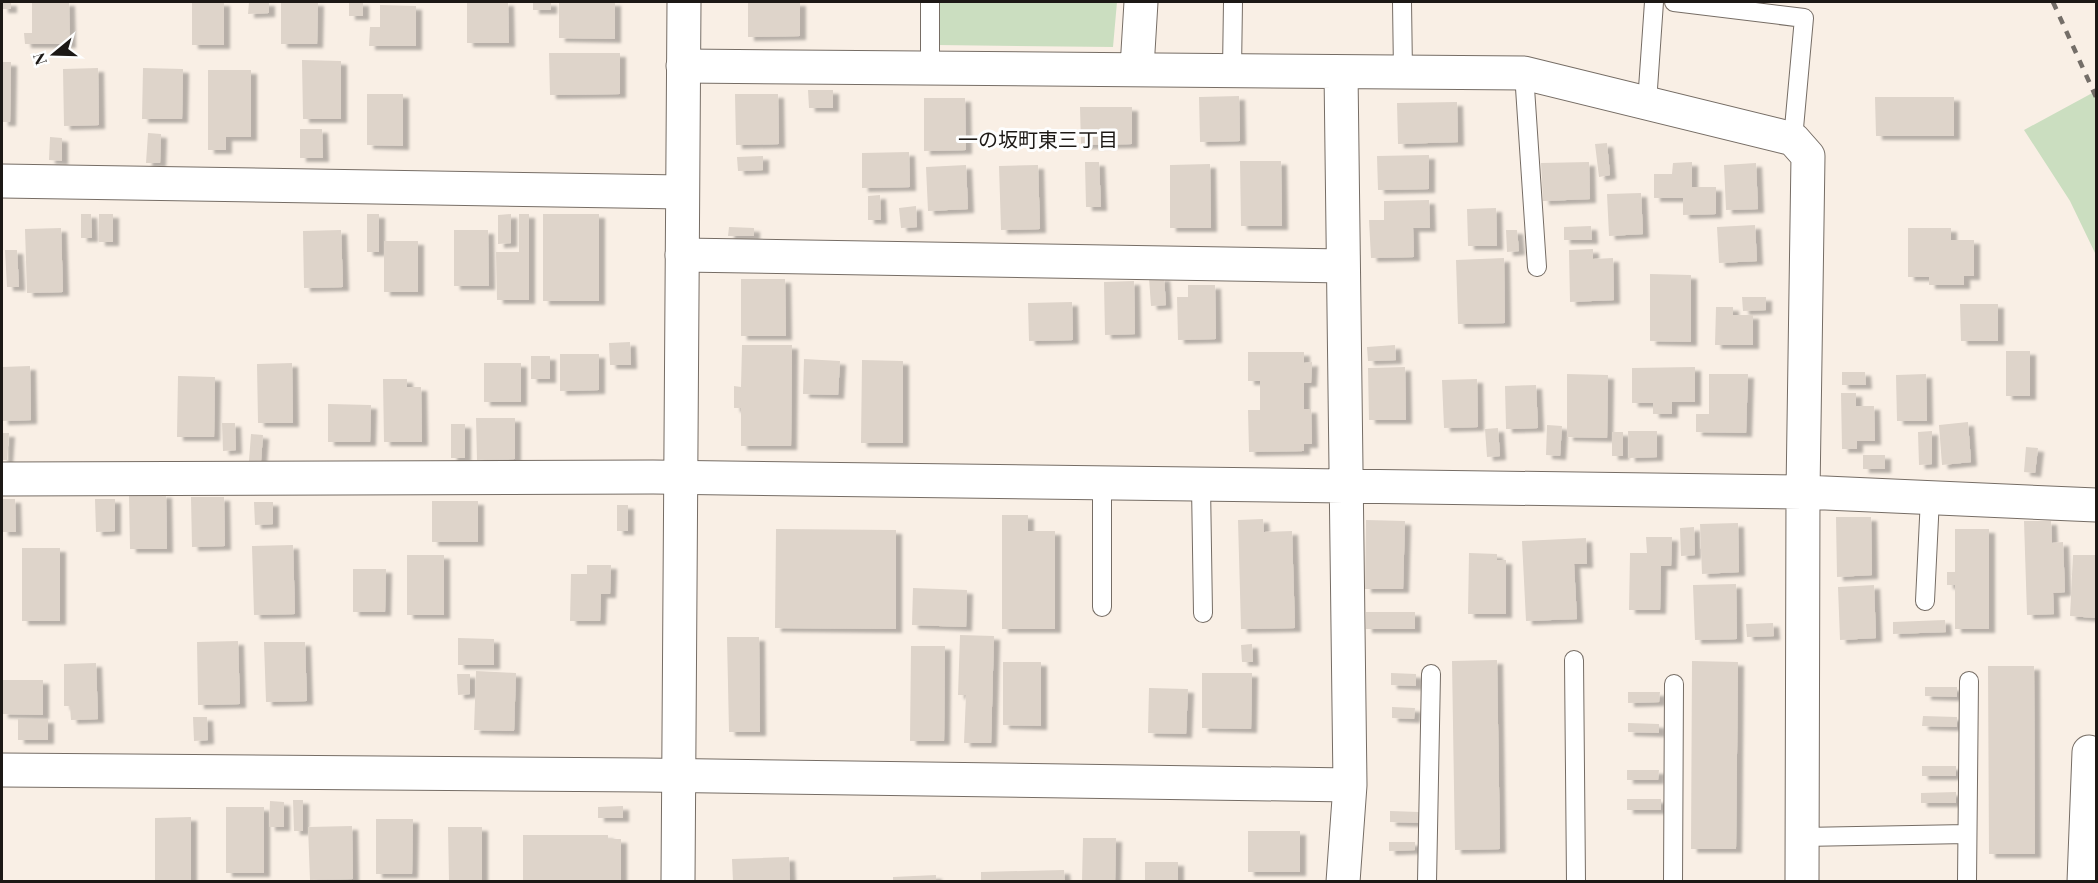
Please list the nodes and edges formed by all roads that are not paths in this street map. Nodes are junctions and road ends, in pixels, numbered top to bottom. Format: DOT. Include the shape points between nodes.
graph roads {
  1 [pos="684,2"];
  2 [pos="930,2"];
  3 [pos="1141,2"];
  4 [pos="1233,2"];
  5 [pos="1402,2"];
  6 [pos="1654,2"];
  7 [pos="1674,2"];
  8 [pos="683,66"];
  9 [pos="930,67"];
  10 [pos="1137,68"];
  11 [pos="1232,70"];
  12 [pos="1341,72"];
  13 [pos="1403,72"];
  14 [pos="1524,73"];
  15 [pos="1647,103"];
  16 [pos="1793,139"];
  17 [pos="2,181"];
  18 [pos="682,192"];
  19 [pos="682,255"];
  20 [pos="1343,266"];
  21 [pos="1537,267"];
  22 [pos="680,477"];
  23 [pos="2,479"];
  24 [pos="1102,484"];
  25 [pos="1201,485"];
  26 [pos="1345,487"];
  27 [pos="1803,492"];
  28 [pos="1930,498"];
  29 [pos="2097,505"];
  30 [pos="1924,601"];
  31 [pos="1102,607"];
  32 [pos="1203,613"];
  33 [pos="1574,660"];
  34 [pos="1431,674"];
  35 [pos="1969,681"];
  36 [pos="1674,684"];
  37 [pos="2089,752"];
  38 [pos="2,770"];
  39 [pos="678,775"];
  40 [pos="1350,784"];
  41 [pos="1967,834"];
  42 [pos="1802,837"];
  43 [pos="678,882"];
  44 [pos="1343,882"];
  45 [pos="1427,882"];
  46 [pos="1576,882"];
  47 [pos="1674,882"];
  48 [pos="1802,882"];
  49 [pos="1967,882"];
  50 [pos="2084,882"];
  1 -- 8 [label="street"];
  2 -- 9 [label="lane"];
  3 -- 10 [label="street"];
  4 -- 11 [label="lane"];
  5 -- 13 [label="lane"];
  6 -- 15 [label="lane"];
  7 -- 16 [label="lane" via="1804,18"];
  8 -- 9 [label="street"];
  8 -- 18 [label="street"];
  9 -- 10 [label="street"];
  10 -- 11 [label="street"];
  11 -- 12 [label="street"];
  12 -- 13 [label="street"];
  12 -- 20 [label="street"];
  13 -- 14 [label="street"];
  14 -- 15 [label="street"];
  14 -- 21 [label="lane"];
  15 -- 16 [label="street"];
  16 -- 27 [label="street" via="1808,156"];
  17 -- 18 [label="street"];
  18 -- 19 [label="street"];
  19 -- 20 [label="street"];
  19 -- 22 [label="street"];
  20 -- 26 [label="street"];
  22 -- 23 [label="street"];
  22 -- 24 [label="street"];
  22 -- 39 [label="street"];
  24 -- 25 [label="street"];
  24 -- 31 [label="lane"];
  25 -- 26 [label="street"];
  25 -- 32 [label="lane"];
  26 -- 27 [label="street"];
  26 -- 40 [label="street"];
  27 -- 28 [label="street"];
  27 -- 42 [label="street"];
  28 -- 29 [label="street"];
  28 -- 30 [label="lane"];
  33 -- 46 [label="lane"];
  34 -- 45 [label="lane"];
  35 -- 41 [label="lane"];
  36 -- 47 [label="lane"];
  37 -- 50 [label="street"];
  38 -- 39 [label="street"];
  39 -- 40 [label="street"];
  39 -- 43 [label="street"];
  40 -- 44 [label="street"];
  41 -- 42 [label="lane"];
  41 -- 49 [label="lane"];
  42 -- 48 [label="street"];
}
